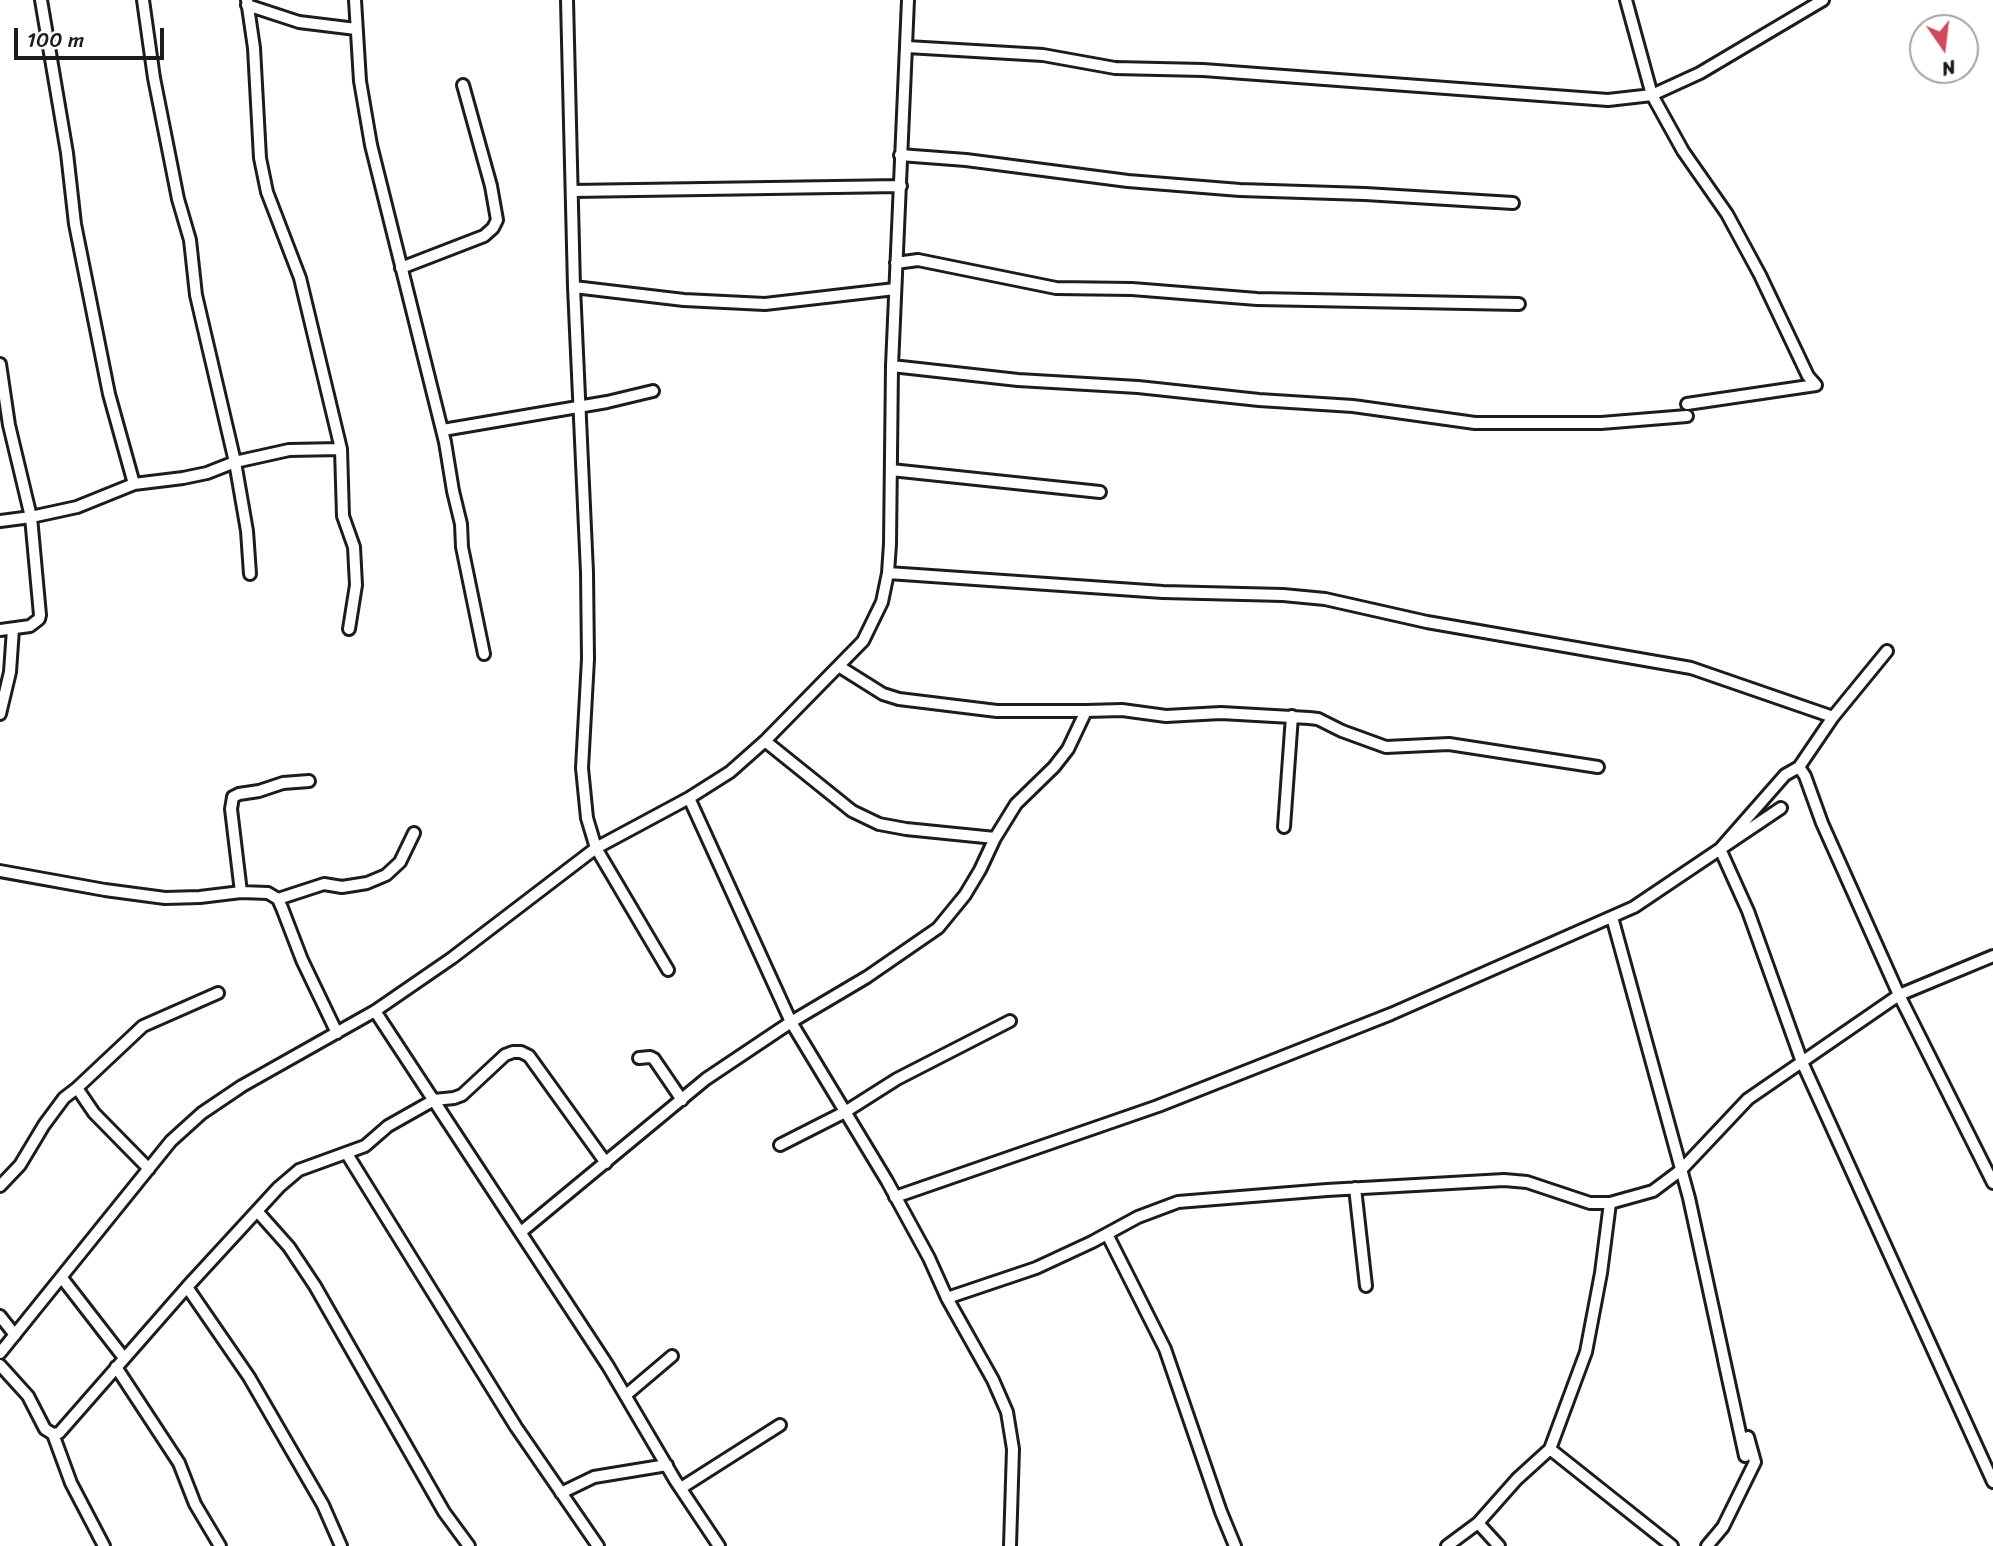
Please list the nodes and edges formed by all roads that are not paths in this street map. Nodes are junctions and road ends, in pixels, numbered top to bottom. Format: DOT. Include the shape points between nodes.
graph roads {
  1 [pos="41,0"];
  2 [pos="143,0"];
  3 [pos="355,0"];
  4 [pos="567,0"];
  5 [pos="908,0"];
  6 [pos="1626,0"];
  7 [pos="1824,0"];
  8 [pos="247,2"];
  9 [pos="356,29"];
  10 [pos="906,47"];
  11 [pos="463,85"];
  12 [pos="1651,95"];
  13 [pos="900,155"];
  14 [pos="901,186"];
  15 [pos="572,191"];
  16 [pos="1513,203"];
  17 [pos="896,262"];
  18 [pos="401,268"];
  19 [pos="574,288"];
  20 [pos="895,289"];
  21 [pos="1519,304"];
  22 [pos="0,364"];
  23 [pos="892,366"];
  24 [pos="653,391"];
  25 [pos="1687,404"];
  26 [pos="579,406"];
  27 [pos="1687,416"];
  28 [pos="443,430"];
  29 [pos="341,449"];
  30 [pos="235,461"];
  31 [pos="891,470"];
  32 [pos="134,484"];
  33 [pos="1100,492"];
  34 [pos="31,517"];
  35 [pos="0,521"];
  36 [pos="888,573"];
  37 [pos="250,574"];
  38 [pos="13,629"];
  39 [pos="349,629"];
  40 [pos="0,630"];
  41 [pos="1887,651"];
  42 [pos="484,653"];
  43 [pos="840,667"];
  44 [pos="1086,711"];
  45 [pos="0,714"];
  46 [pos="1292,716"];
  47 [pos="1833,718"];
  48 [pos="765,741"];
  49 [pos="1598,767"];
  50 [pos="1799,767"];
  51 [pos="309,781"];
  52 [pos="689,798"];
  53 [pos="1781,808"];
  54 [pos="1284,827"];
  55 [pos="414,833"];
  56 [pos="995,838"];
  57 [pos="596,848"];
  58 [pos="0,871"];
  59 [pos="241,892"];
  60 [pos="278,899"];
  61 [pos="1612,917"];
  62 [pos="1993,956"];
  63 [pos="668,970"];
  64 [pos="218,993"];
  65 [pos="1899,995"];
  66 [pos="375,1011"];
  67 [pos="1010,1021"];
  68 [pos="791,1022"];
  69 [pos="337,1033"];
  70 [pos="639,1058"];
  71 [pos="1801,1062"];
  72 [pos="77,1088"];
  73 [pos="434,1100"];
  74 [pos="682,1100"];
  75 [pos="780,1145"];
  76 [pos="348,1154"];
  77 [pos="606,1163"];
  78 [pos="149,1169"];
  79 [pos="1681,1170"];
  80 [pos="1993,1183"];
  81 [pos="0,1186"];
  82 [pos="1355,1188"];
  83 [pos="895,1197"];
  84 [pos="1610,1203"];
  85 [pos="257,1211"];
  86 [pos="521,1232"];
  87 [pos="1107,1234"];
  88 [pos="62,1278"];
  89 [pos="1366,1286"];
  90 [pos="187,1287"];
  91 [pos="947,1298"];
  92 [pos="0,1315"];
  93 [pos="15,1335"];
  94 [pos="0,1353"];
  95 [pos="671,1356"];
  96 [pos="124,1358"];
  97 [pos="1724,1360"];
  98 [pos="0,1365"];
  99 [pos="116,1367"];
  100 [pos="626,1395"];
  101 [pos="780,1425"];
  102 [pos="53,1434"];
  103 [pos="1549,1449"];
  104 [pos="1745,1456"];
  105 [pos="667,1465"];
  106 [pos="1993,1482"];
  107 [pos="681,1488"];
  108 [pos="561,1493"];
  109 [pos="1478,1523"];
  110 [pos="104,1546"];
  111 [pos="220,1546"];
  112 [pos="341,1546"];
  113 [pos="469,1546"];
  114 [pos="598,1546"];
  115 [pos="719,1546"];
  116 [pos="1010,1546"];
  117 [pos="1235,1546"];
  118 [pos="1447,1546"];
  119 [pos="1499,1546"];
  120 [pos="1672,1546"];
  121 [pos="1707,1546"];
  1 -- 32 [label="street" via="75,224 109,394"];
  2 -- 30 [label="street" via="197,295"];
  3 -- 18 [label="street" via="360,81"];
  4 -- 15 [label="street"];
  5 -- 10 [label="street"];
  6 -- 12 [label="street"];
  7 -- 12 [label="street" via="1700,73"];
  8 -- 9 [label="street" via="299,22"];
  8 -- 29 [label="street" via="267,192 300,278"];
  10 -- 12 [label="street" via="1043,55 1115,68 1203,70 1608,100"];
  10 -- 13 [label="street"];
  11 -- 18 [label="street" via="497,220 484,236"];
  12 -- 25 [label="street" via="1727,214 1816,385"];
  13 -- 14 [label="street"];
  13 -- 16 [label="street" via="1240,190"];
  14 -- 15 [label="street"];
  14 -- 17 [label="street"];
  15 -- 19 [label="street"];
  17 -- 20 [label="street"];
  17 -- 21 [label="street" via="918,260 1056,288 1257,299"];
  18 -- 28 [label="street"];
  19 -- 20 [label="street" via="765,304"];
  19 -- 26 [label="street"];
  20 -- 23 [label="street"];
  22 -- 34 [label="street"];
  23 -- 27 [label="street" via="1353,407 1475,423 1601,423"];
  23 -- 31 [label="street"];
  24 -- 26 [label="street"];
  26 -- 28 [label="street"];
  26 -- 57 [label="street" via="588,659 582,768 587,818"];
  28 -- 42 [label="street"];
  29 -- 30 [label="street" via="289,450"];
  29 -- 39 [label="street" via="342,516 354,547 356,585"];
  30 -- 32 [label="street" via="207,473"];
  30 -- 37 [label="street"];
  31 -- 33 [label="street"];
  31 -- 36 [label="street"];
  32 -- 34 [label="street" via="77,507"];
  34 -- 35 [label="street"];
  34 -- 38 [label="street" via="40,615 35,623"];
  36 -- 43 [label="street" via="873,624"];
  36 -- 47 [label="street" via="1325,599 1427,622 1691,668"];
  38 -- 40 [label="street"];
  38 -- 45 [label="street"];
  41 -- 47 [label="street"];
  43 -- 44 [label="street" via="899,699 998,712"];
  43 -- 48 [label="street"];
  44 -- 46 [label="street"];
  44 -- 56 [label="street" via="1068,749 1016,804"];
  46 -- 49 [label="street" via="1318,719 1386,747 1449,744"];
  46 -- 54 [label="street"];
  47 -- 50 [label="street"];
  48 -- 52 [label="street" via="730,772"];
  48 -- 56 [label="street" via="852,811 879,824"];
  50 -- 65 [label="street"];
  50 -- 71 [label="street" via="1785,775 1720,849 1748,911"];
  51 -- 59 [label="street" via="233,797"];
  52 -- 57 [label="street"];
  52 -- 68 [label="street"];
  53 -- 61 [label="street" via="1634,907"];
  55 -- 60 [label="street" via="400,862 386,875 342,887 324,884"];
  56 -- 68 [label="street" via="965,895 938,928"];
  57 -- 63 [label="street"];
  57 -- 66 [label="street"];
  58 -- 59 [label="street" via="165,898"];
  59 -- 60 [label="street" via="258,891"];
  60 -- 69 [label="street"];
  61 -- 79 [label="street"];
  61 -- 83 [label="street" via="1391,1014 1158,1106"];
  62 -- 65 [label="street"];
  64 -- 72 [label="street" via="143,1027"];
  65 -- 71 [label="street"];
  65 -- 80 [label="street"];
  66 -- 69 [label="street"];
  66 -- 73 [label="street"];
  67 -- 75 [label="street"];
  68 -- 74 [label="street" via="705,1079"];
  68 -- 83 [label="street"];
  69 -- 78 [label="street" via="202,1113"];
  70 -- 74 [label="street" via="654,1059"];
  71 -- 79 [label="street" via="1748,1099"];
  71 -- 106 [label="street"];
  72 -- 78 [label="street" via="94,1113"];
  72 -- 81 [label="street" via="64,1098 20,1165"];
  73 -- 76 [label="street"];
  73 -- 77 [label="street" via="462,1095 505,1055 521,1052 529,1056"];
  73 -- 86 [label="street"];
  74 -- 77 [label="street"];
  76 -- 85 [label="street" via="299,1170"];
  76 -- 108 [label="street" via="468,1352"];
  77 -- 86 [label="street"];
  78 -- 88 [label="street"];
  79 -- 84 [label="street" via="1653,1191"];
  79 -- 104 [label="street"];
  82 -- 84 [label="street" via="1504,1180 1527,1182 1590,1203"];
  82 -- 87 [label="street" via="1178,1202"];
  82 -- 89 [label="street"];
  83 -- 91 [label="street"];
  84 -- 103 [label="street" via="1586,1352"];
  85 -- 90 [label="street"];
  85 -- 113 [label="street" via="315,1286 444,1512"];
  86 -- 100 [label="street"];
  87 -- 91 [label="street" via="1036,1268"];
  87 -- 117 [label="street" via="1164,1349"];
  88 -- 93 [label="street"];
  88 -- 96 [label="street"];
  90 -- 96 [label="street"];
  90 -- 112 [label="street" via="249,1377 323,1505"];
  91 -- 116 [label="street" via="1007,1412 1013,1449"];
  92 -- 93 [label="street"];
  93 -- 94 [label="street"];
  95 -- 100 [label="street"];
  96 -- 99 [label="street"];
  97 -- 104 [label="street"];
  98 -- 102 [label="street"];
  99 -- 102 [label="street" via="68,1424"];
  99 -- 111 [label="street" via="179,1462 195,1504"];
  100 -- 105 [label="street"];
  101 -- 107 [label="street"];
  102 -- 110 [label="street" via="71,1483"];
  103 -- 109 [label="street"];
  103 -- 120 [label="street"];
  104 -- 121 [label="street" via="1733,1387 1755,1462 1723,1527"];
  105 -- 107 [label="street"];
  105 -- 108 [label="street" via="594,1477"];
  107 -- 115 [label="street"];
  108 -- 114 [label="street"];
  109 -- 118 [label="street"];
  109 -- 119 [label="street"];
}
